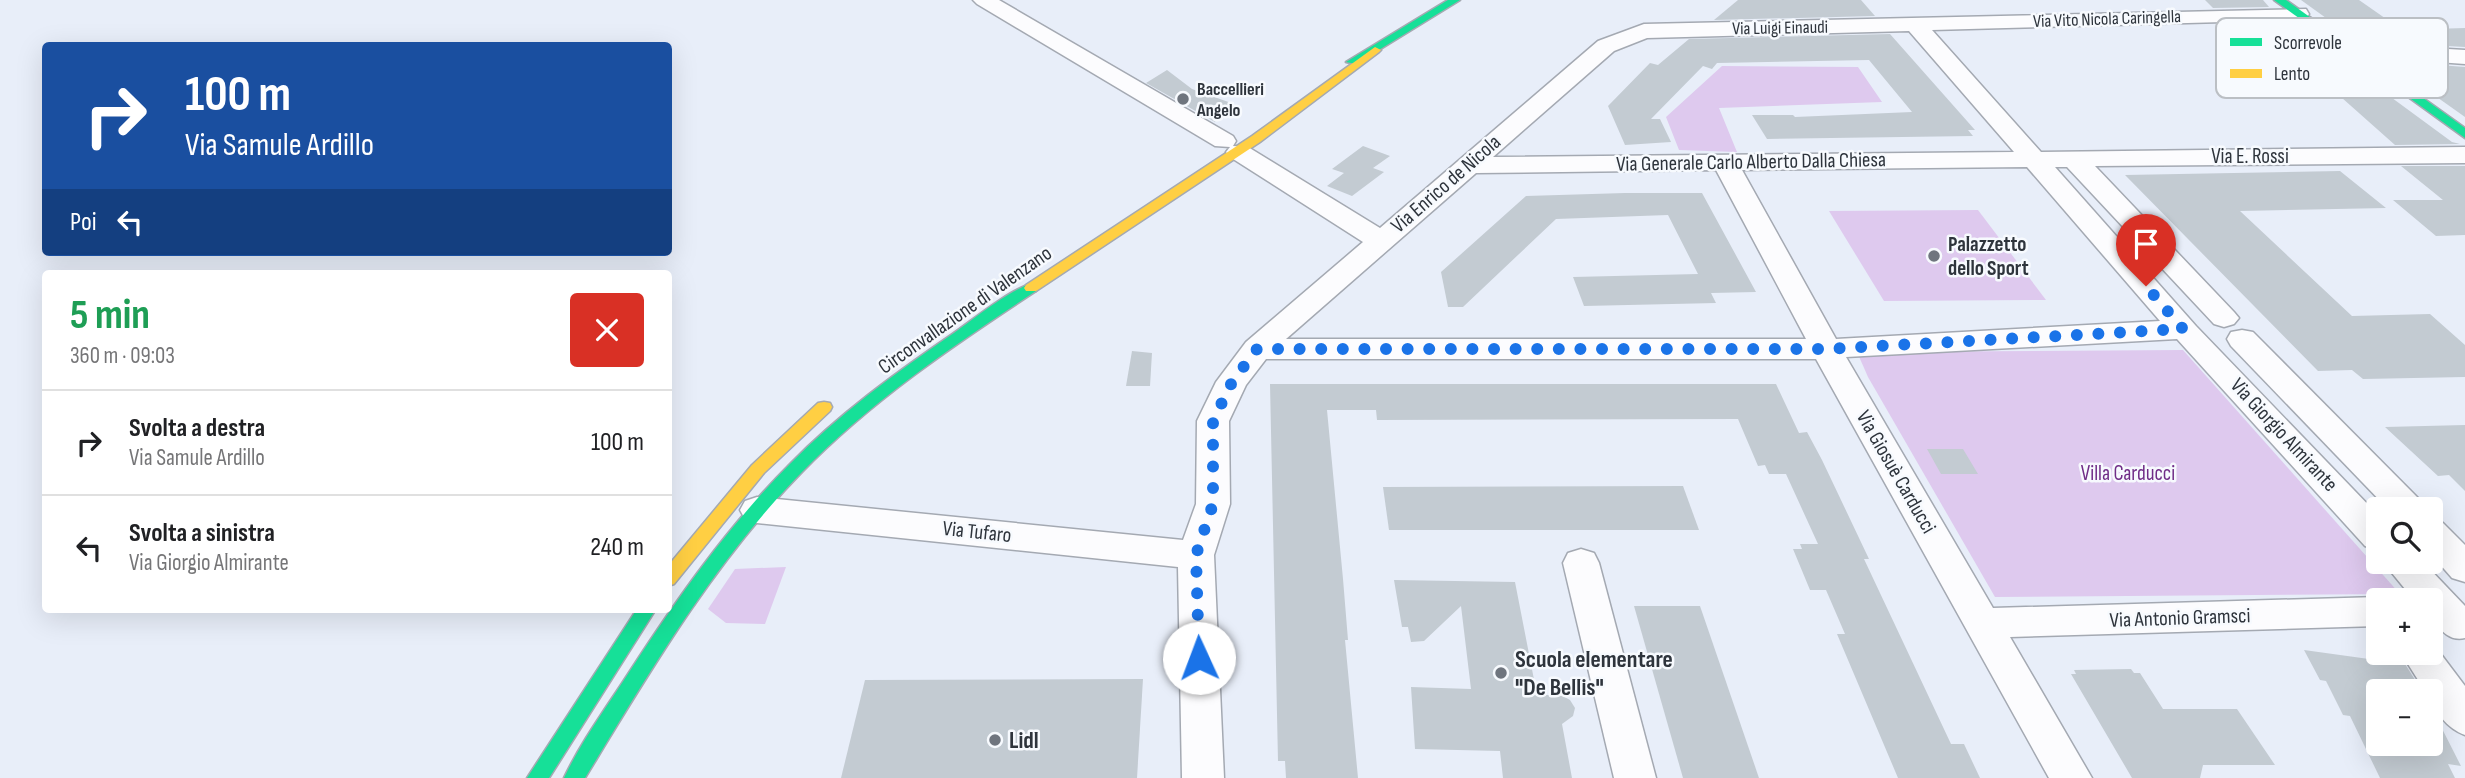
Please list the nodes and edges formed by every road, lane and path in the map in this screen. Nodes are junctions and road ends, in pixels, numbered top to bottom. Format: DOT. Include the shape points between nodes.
graph roads {
  1 [pos="984,0"];
  2 [pos="1455,0"];
  3 [pos="2279,0"];
  4 [pos="2172,9"];
  5 [pos="2298,14"];
  6 [pos="2304,18"];
  7 [pos="1916,25"];
  8 [pos="1644,31"];
  9 [pos="2415,98"];
  10 [pos="2465,134"];
  11 [pos="1232,146"];
  12 [pos="2465,155"];
  13 [pos="2034,157"];
  14 [pos="2072,157"];
  15 [pos="1726,164"];
  16 [pos="1188,165"];
  17 [pos="1468,165"];
  18 [pos="2065,191"];
  19 [pos="2104,191"];
  20 [pos="1381,241"];
  21 [pos="2184,329"];
  22 [pos="2233,329"];
  23 [pos="1257,349"];
  24 [pos="1826,349"];
  25 [pos="841,393"];
  26 [pos="2396,497"];
  27 [pos="757,510"];
  28 [pos="2366,524"];
  29 [pos="1196,555"];
  30 [pos="1581,563"];
  31 [pos="672,574"];
  32 [pos="2411,574"];
  33 [pos="2366,612"];
  34 [pos="644,613"];
  35 [pos="1982,623"];
  36 [pos="2452,623"];
  37 [pos="2428,665"];
  38 [pos="2465,718"];
  39 [pos="537,778"];
  40 [pos="574,778"];
  41 [pos="1203,778"];
  42 [pos="1635,778"];
  43 [pos="2071,778"];
  1 -- 11 [label="street"];
  2 -- 11 [label="main road, Circonvallazione di Valenzano" via="1329,74"];
  3 -- 5 [label="main road"];
  4 -- 5 [label="street, Via Vito Nicola Caringella"];
  4 -- 7 [label="street, Via Vito Nicola Caringella"];
  5 -- 6 [label="main road"];
  7 -- 8 [label="street, Via Luigi Einaudi"];
  7 -- 13 [label="street, Via Giorgio Almirante"];
  8 -- 17 [label="street, Via Enrico de Nicola" via="1606,46"];
  9 -- 10 [label="main road"];
  11 -- 16 [label="main road, Circonvallazione di Valenzano"];
  11 -- 20 [label="street"];
  11 -- 27 [label="main road, Circonvallazione di Valenzano" via="930,354 834,432"];
  12 -- 14 [label="street, Via E. Rossi"];
  13 -- 14 [label="street, Via E. Rossi"];
  13 -- 15 [label="street, Via Generale Carlo Alberto Dalla Chiesa"];
  13 -- 18 [label="street, Via Giorgio Almirante"];
  14 -- 19 [label="street, Via Giorgio Almirante"];
  15 -- 17 [label="street, Via Generale Carlo Alberto Dalla Chiesa"];
  15 -- 24 [label="street, Via Giosuè Carducci"];
  17 -- 20 [label="street, Via Enrico de Nicola"];
  18 -- 19 [label="street"];
  18 -- 21 [label="street, Via Giorgio Almirante"];
  19 -- 22 [label="street, Via Giorgio Almirante"];
  20 -- 23 [label="street, Via Enrico de Nicola"];
  21 -- 22 [label="street" via="2221,346 2231,346"];
  21 -- 24 [label="street"];
  21 -- 28 [label="street, Via Giorgio Almirante"];
  22 -- 26 [label="street, Via Giorgio Almirante"];
  23 -- 24 [label="street"];
  23 -- 29 [label="street, Via Enrico de Nicola" via="1232,382 1213,421 1213,504"];
  24 -- 35 [label="street, Via Giosuè Carducci"];
  25 -- 31 [label="main road" via="758,470"];
  27 -- 29 [label="street, Via Tufaro"];
  27 -- 40 [label="main road, Circonvallazione di Valenzano" via="680,608"];
  29 -- 41 [label="street"];
  30 -- 42 [label="street"];
  32 -- 36 [label="street"];
  33 -- 35 [label="street, Via Antonio Gramsci"];
  34 -- 39 [label="main road"];
  35 -- 43 [label="street, Via Giosuè Carducci"];
  37 -- 38 [label="street"];
}
